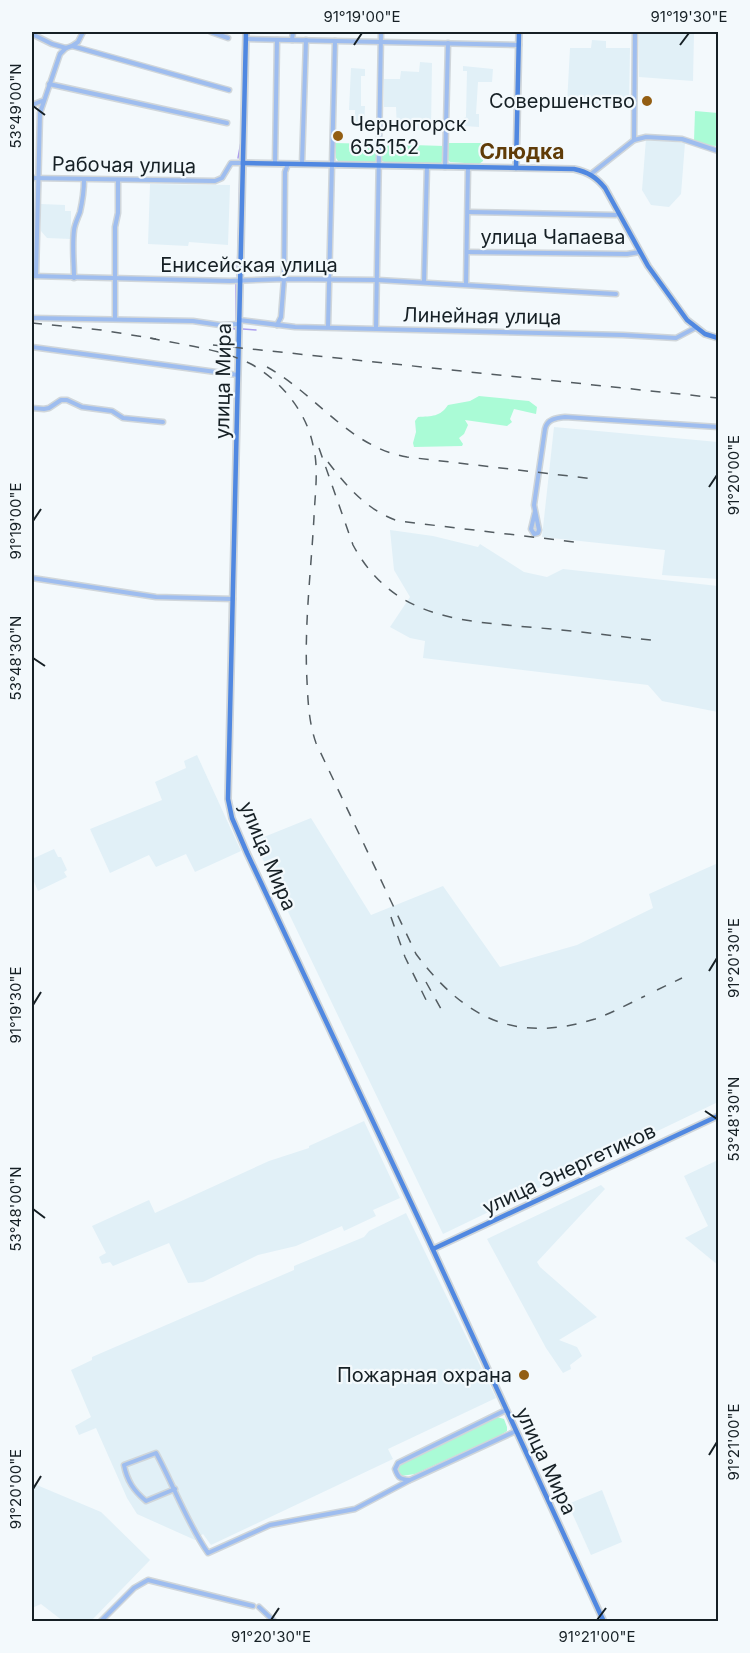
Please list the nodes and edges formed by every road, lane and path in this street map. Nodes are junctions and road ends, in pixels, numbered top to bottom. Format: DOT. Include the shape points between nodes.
graph roads {
  1 [pos="83,32"];
  2 [pos="211,32"];
  3 [pos="246,32"];
  4 [pos="293,32"];
  5 [pos="381,32"];
  6 [pos="519,32"];
  7 [pos="634,32"];
  8 [pos="32,33"];
  9 [pos="228,38"];
  10 [pos="246,39"];
  11 [pos="277,40"];
  12 [pos="292,40"];
  13 [pos="306,40"];
  14 [pos="335,41"];
  15 [pos="381,42"];
  16 [pos="448,43"];
  17 [pos="519,45"];
  18 [pos="72,46"];
  19 [pos="66,48"];
  20 [pos="49,84"];
  21 [pos="229,90"];
  22 [pos="43,100"];
  23 [pos="32,105"];
  24 [pos="40,113"];
  25 [pos="227,123"];
  26 [pos="634,140"];
  27 [pos="718,151"];
  28 [pos="243,163"];
  29 [pos="275,163"];
  30 [pos="288,164"];
  31 [pos="302,164"];
  32 [pos="333,164"];
  33 [pos="379,165"];
  34 [pos="427,166"];
  35 [pos="445,167"];
  36 [pos="468,167"];
  37 [pos="516,168"];
  38 [pos="591,174"];
  39 [pos="39,177"];
  40 [pos="32,178"];
  41 [pos="84,180"];
  42 [pos="118,180"];
  43 [pos="469,212"];
  44 [pos="618,214"];
  45 [pos="32,220"];
  46 [pos="38,221"];
  47 [pos="467,252"];
  48 [pos="639,252"];
  49 [pos="34,276"];
  50 [pos="74,278"];
  51 [pos="115,278"];
  52 [pos="284,279"];
  53 [pos="240,280"];
  54 [pos="330,280"];
  55 [pos="378,280"];
  56 [pos="424,282"];
  57 [pos="466,284"];
  58 [pos="616,294"];
  59 [pos="32,318"];
  60 [pos="115,318"];
  61 [pos="239,322"];
  62 [pos="277,325"];
  63 [pos="328,327"];
  64 [pos="376,328"];
  65 [pos="695,328"];
  66 [pos="718,338"];
  67 [pos="32,347"];
  68 [pos="238,375"];
  69 [pos="32,408"];
  70 [pos="163,422"];
  71 [pos="718,427"];
  72 [pos="535,512"];
  73 [pos="32,578"];
  74 [pos="234,599"];
  75 [pos="718,1116"];
  76 [pos="433,1249"];
  77 [pos="506,1410"];
  78 [pos="516,1431"];
  79 [pos="410,1480"];
  80 [pos="175,1490"];
  81 [pos="253,1606"];
  82 [pos="259,1608"];
  83 [pos="100,1622"];
  84 [pos="275,1622"];
  85 [pos="604,1622"];
  1 -- 18 [label="street"];
  2 -- 9 [label="street"];
  3 -- 10 [label="main road, улица Мира"];
  4 -- 12 [label="street"];
  5 -- 15 [label="street"];
  6 -- 17 [label="main road"];
  7 -- 26 [label="street"];
  8 -- 19 [label="street"];
  10 -- 11 [label="street"];
  10 -- 28 [label="main road, улица Мира"];
  11 -- 12 [label="street"];
  11 -- 29 [label="street"];
  12 -- 13 [label="street"];
  13 -- 14 [label="street"];
  13 -- 31 [label="street"];
  14 -- 15 [label="street"];
  14 -- 32 [label="street"];
  15 -- 16 [label="street"];
  15 -- 33 [label="street"];
  16 -- 17 [label="street"];
  16 -- 35 [label="street"];
  17 -- 37 [label="main road"];
  18 -- 19 [label="street"];
  18 -- 21 [label="street"];
  19 -- 20 [label="street"];
  20 -- 22 [label="street"];
  20 -- 25 [label="street"];
  22 -- 23 [label="street"];
  22 -- 24 [label="street"];
  23 -- 24 [label="street"];
  24 -- 39 [label="street"];
  26 -- 27 [label="street" via="682,139"];
  26 -- 38 [label="street"];
  28 -- 29 [label="main road"];
  28 -- 42 [label="street, Рабочая улица" via="230,161 222,178 215,181"];
  28 -- 53 [label="main road, улица Мира"];
  29 -- 30 [label="main road"];
  30 -- 31 [label="main road"];
  30 -- 52 [label="street"];
  31 -- 32 [label="main road"];
  32 -- 33 [label="main road"];
  32 -- 54 [label="street"];
  33 -- 34 [label="main road"];
  33 -- 55 [label="street"];
  34 -- 35 [label="main road"];
  34 -- 56 [label="street"];
  35 -- 36 [label="main road"];
  36 -- 37 [label="main road"];
  36 -- 43 [label="street"];
  37 -- 38 [label="main road" via="574,169"];
  38 -- 44 [label="main road, улица Чапаева"];
  39 -- 40 [label="street, Рабочая улица"];
  39 -- 41 [label="street, Рабочая улица"];
  39 -- 46 [label="street"];
  41 -- 42 [label="street, Рабочая улица"];
  41 -- 50 [label="street" via="74,234"];
  42 -- 51 [label="street"];
  43 -- 44 [label="street, улица Чапаева"];
  43 -- 47 [label="street"];
  44 -- 48 [label="main road, улица Чапаева"];
  45 -- 46 [label="street"];
  46 -- 49 [label="street"];
  47 -- 48 [label="street, улица Чапаева"];
  47 -- 57 [label="street"];
  48 -- 65 [label="main road, улица Чапаева"];
  49 -- 50 [label="street, Енисейская улица"];
  50 -- 51 [label="street, Енисейская улица"];
  51 -- 53 [label="street, Енисейская улица"];
  51 -- 60 [label="street"];
  52 -- 53 [label="street, Енисейская улица"];
  52 -- 54 [label="street, Енисейская улица"];
  52 -- 62 [label="street"];
  53 -- 61 [label="main road, улица Мира"];
  54 -- 55 [label="street, Енисейская улица"];
  54 -- 63 [label="street"];
  55 -- 56 [label="street, Енисейская улица"];
  55 -- 64 [label="street"];
  56 -- 57 [label="street, Енисейская улица"];
  57 -- 58 [label="street, Енисейская улица"];
  59 -- 60 [label="street, Линейная улица"];
  60 -- 61 [label="street, Линейная улица" via="220,325"];
  61 -- 62 [label="street, Линейная улица"];
  61 -- 68 [label="main road, улица Мира"];
  62 -- 63 [label="street, Линейная улица"];
  63 -- 64 [label="street, Линейная улица"];
  64 -- 65 [label="street, Линейная улица" via="676,338"];
  65 -- 66 [label="main road"];
  67 -- 68 [label="street"];
  68 -- 74 [label="main road, улица Мира"];
  69 -- 70 [label="street" via="49,408 67,400 82,407 112,411 123,418"];
  71 -- 72 [label="street" via="554,418 545,429"];
  72 -- 72 [label="street" via="531,529 534,534 539,530"];
  73 -- 74 [label="street" via="156,597"];
  74 -- 76 [label="main road, улица Мира" via="230,812"];
  75 -- 76 [label="main road, улица Энергетиков"];
  76 -- 77 [label="main road, улица Мира"];
  77 -- 78 [label="main road, улица Мира"];
  77 -- 79 [label="street" via="398,1463 398,1477"];
  78 -- 79 [label="street"];
  78 -- 85 [label="main road, улица Мира"];
  79 -- 80 [label="street" via="355,1509 270,1525 208,1552"];
  80 -- 80 [label="street" via="156,1453 123,1465 135,1491 146,1501"];
  81 -- 83 [label="street" via="148,1580 134,1588"];
  82 -- 84 [label="street"];
}
